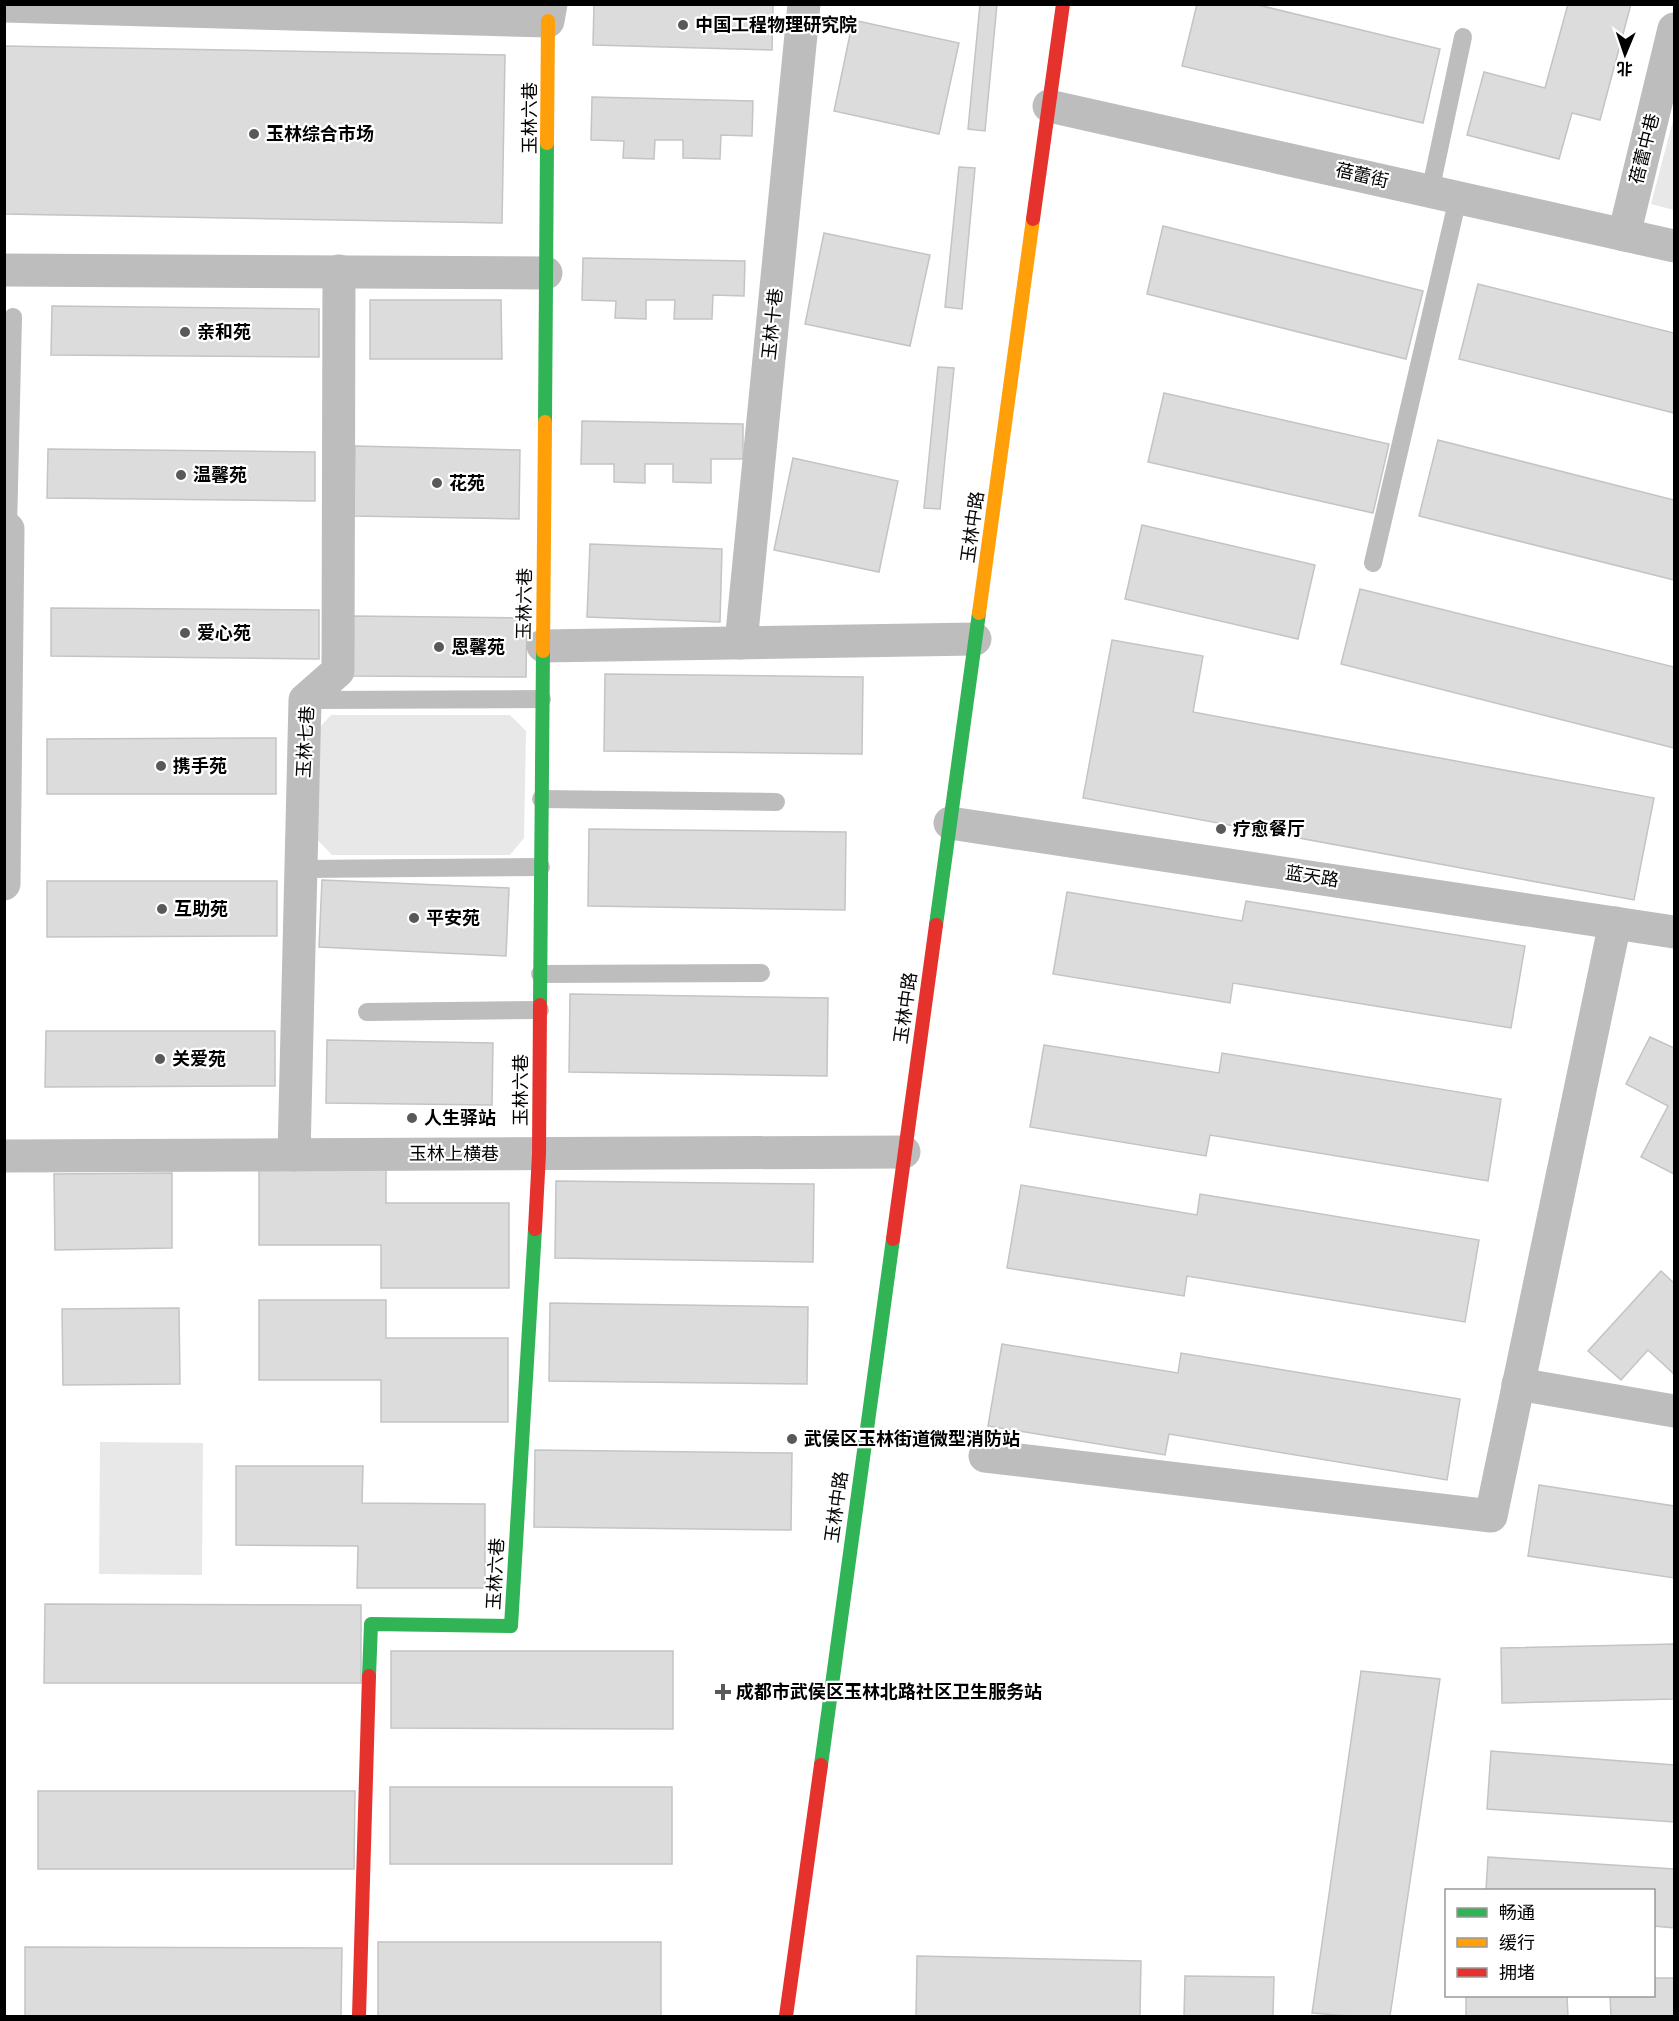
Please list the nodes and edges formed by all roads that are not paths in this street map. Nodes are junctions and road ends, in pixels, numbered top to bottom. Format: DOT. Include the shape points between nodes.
graph roads {
  1 [pos="804,4"];
  2 [pos="1063,4"];
  3 [pos="9,5"];
  4 [pos="550,13"];
  5 [pos="1674,29"];
  6 [pos="1463,37"];
  7 [pos="1049,106"];
  8 [pos="1444,195"];
  9 [pos="1624,235"];
  10 [pos="1674,246"];
  11 [pos="4,270"];
  12 [pos="339,271"];
  13 [pos="546,273"];
  14 [pos="13,317"];
  15 [pos="8,529"];
  16 [pos="1373,563"];
  17 [pos="975,639"];
  18 [pos="741,643"];
  19 [pos="543,646"];
  20 [pos="542,699"];
  21 [pos="305,700"];
  22 [pos="541,799"];
  23 [pos="776,802"];
  24 [pos="950,823"];
  25 [pos="541,867"];
  26 [pos="301,869"];
  27 [pos="4,884"];
  28 [pos="1615,923"];
  29 [pos="1674,932"];
  30 [pos="761,973"];
  31 [pos="540,974"];
  32 [pos="540,1010"];
  33 [pos="367,1012"];
  34 [pos="904,1152"];
  35 [pos="539,1154"];
  36 [pos="294,1155"];
  37 [pos="4,1156"];
  38 [pos="1518,1384"];
  39 [pos="1674,1411"];
  40 [pos="985,1456"];
  41 [pos="359,2016"];
  42 [pos="786,2016"];
  1 -- 18 [label="street, 玉林十巷"];
  2 -- 7 [label="street, 玉林中路"];
  3 -- 4 [label="street"];
  4 -- 13 [label="street, 玉林六巷"];
  5 -- 9 [label="street, 蓓蕾中巷"];
  6 -- 8 [label="lane"];
  7 -- 8 [label="street, 蓓蕾街"];
  7 -- 17 [label="street, 玉林中路"];
  8 -- 9 [label="street, 蓓蕾街"];
  8 -- 16 [label="lane"];
  9 -- 10 [label="street, 蓓蕾街"];
  11 -- 12 [label="street"];
  12 -- 13 [label="street"];
  12 -- 21 [label="street, 玉林七巷" via="338,671"];
  13 -- 19 [label="street, 玉林六巷"];
  14 -- 15 [label="lane"];
  15 -- 27 [label="street"];
  17 -- 18 [label="street"];
  17 -- 24 [label="street, 玉林中路"];
  18 -- 19 [label="street"];
  19 -- 20 [label="street, 玉林六巷"];
  20 -- 21 [label="lane"];
  20 -- 22 [label="street, 玉林六巷"];
  21 -- 26 [label="street, 玉林七巷"];
  22 -- 23 [label="lane"];
  22 -- 25 [label="street, 玉林六巷"];
  24 -- 28 [label="street, 蓝天路"];
  24 -- 34 [label="street, 玉林中路"];
  25 -- 26 [label="lane"];
  25 -- 31 [label="street, 玉林六巷"];
  26 -- 36 [label="street, 玉林七巷"];
  28 -- 29 [label="street, 蓝天路"];
  28 -- 38 [label="street"];
  30 -- 31 [label="lane"];
  31 -- 32 [label="street, 玉林六巷"];
  32 -- 33 [label="lane"];
  32 -- 35 [label="street, 玉林六巷"];
  34 -- 35 [label="street, 玉林上横巷"];
  34 -- 42 [label="street, 玉林中路"];
  35 -- 36 [label="street, 玉林上横巷"];
  35 -- 41 [label="street, 玉林六巷" via="511,1626 371,1624"];
  36 -- 37 [label="street, 玉林上横巷"];
  38 -- 39 [label="street"];
  38 -- 40 [label="street" via="1491,1516"];
}
